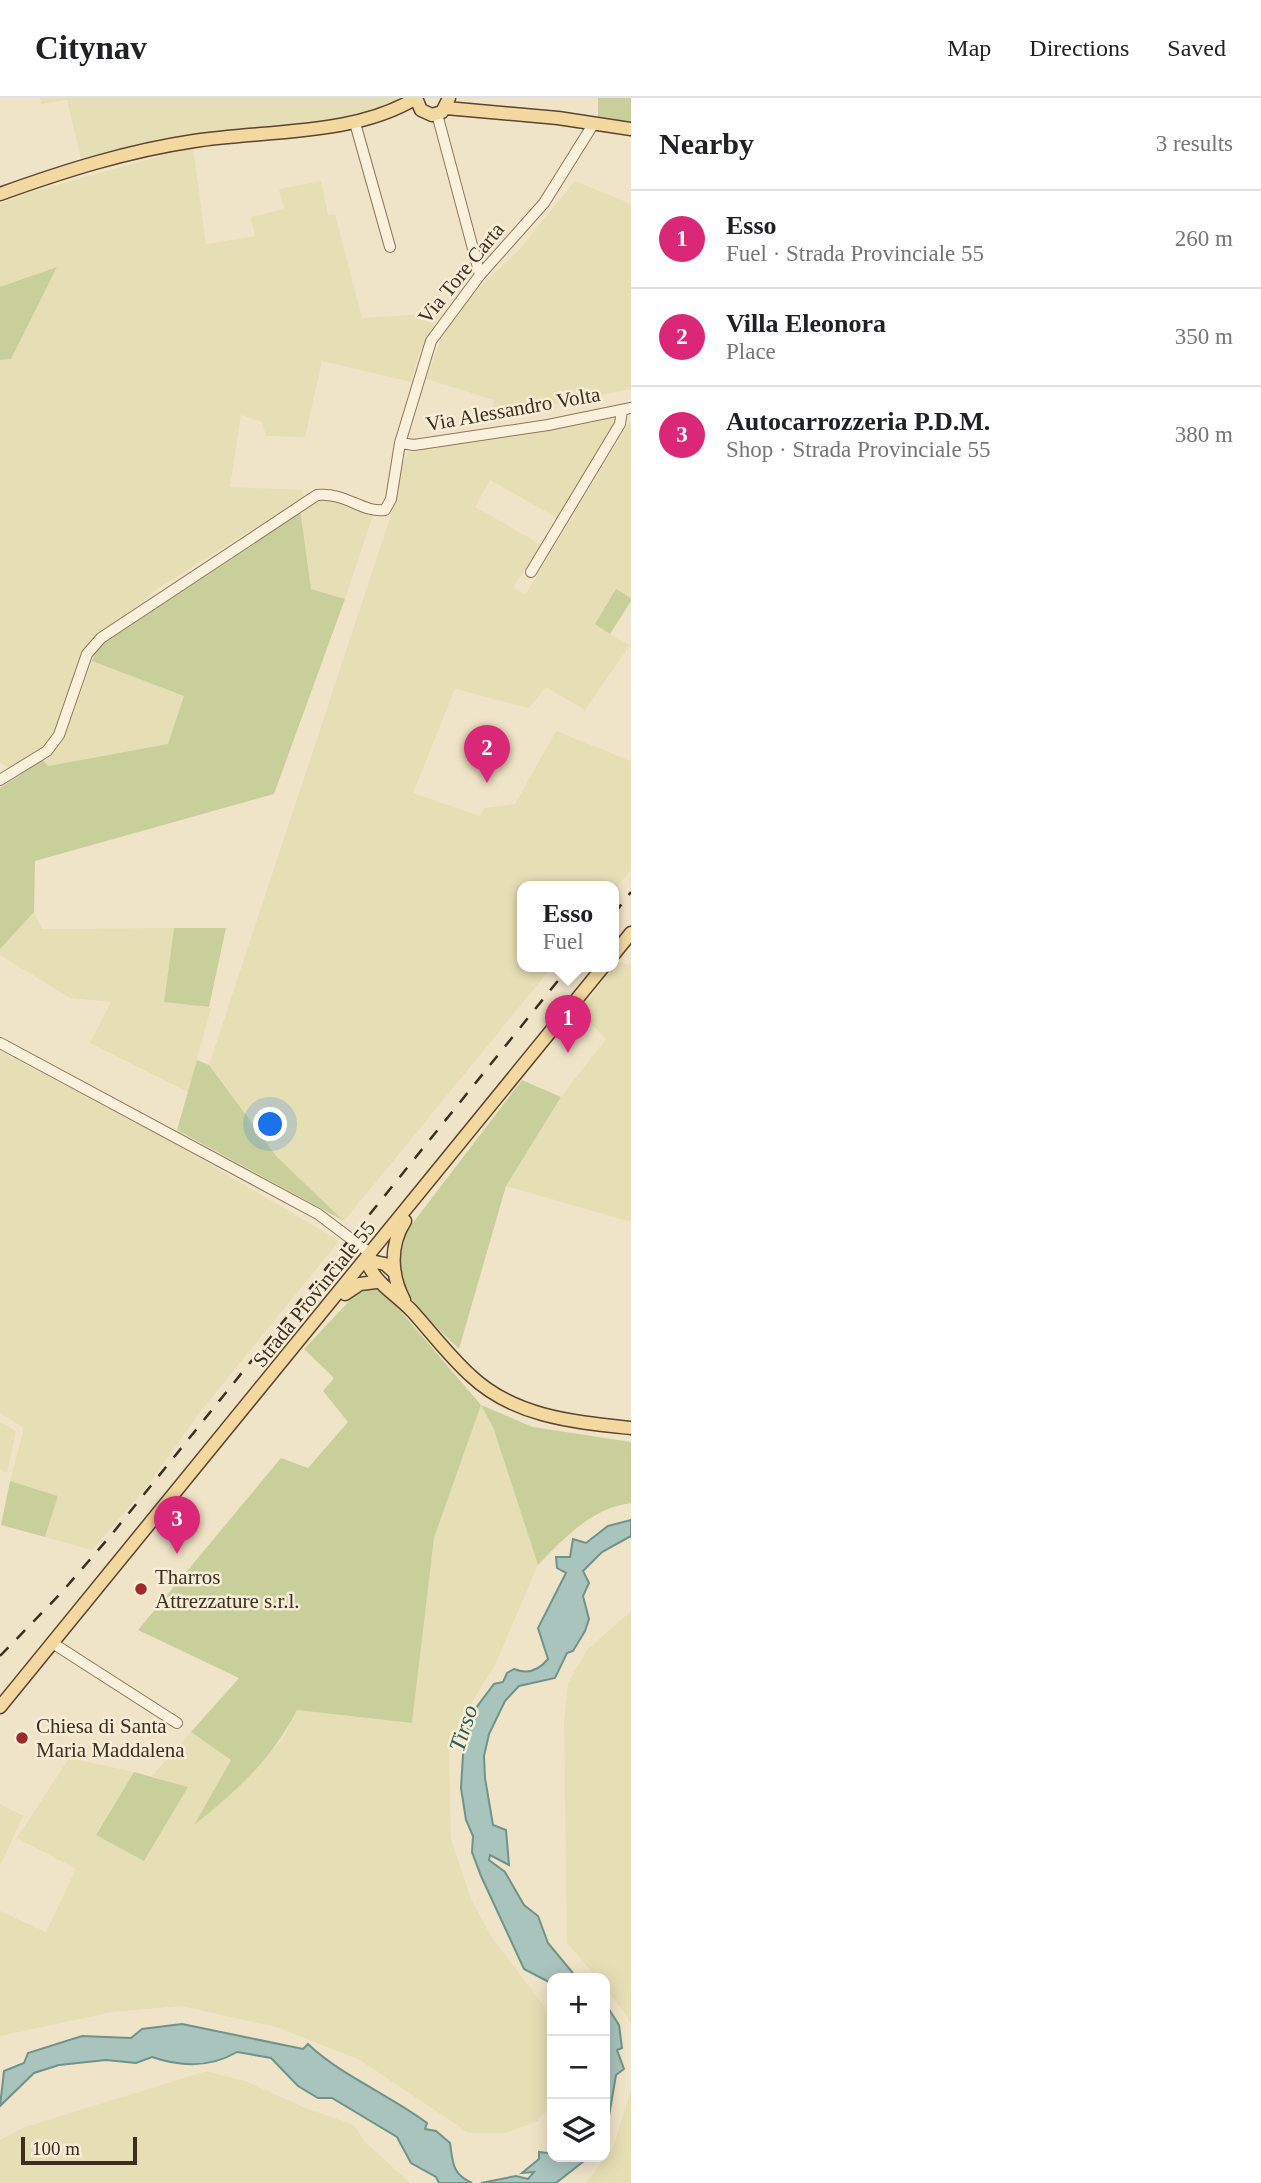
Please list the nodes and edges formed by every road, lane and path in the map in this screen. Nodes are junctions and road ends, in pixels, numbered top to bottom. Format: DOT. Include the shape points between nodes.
graph roads {
  1 [pos="417,101"];
  2 [pos="446,104"];
  3 [pos="355,123"];
  4 [pos="594,123"];
  5 [pos="631,129"];
  6 [pos="0,194"];
  7 [pos="390,247"];
  8 [pos="480,275"];
  9 [pos="627,409"];
  10 [pos="400,443"];
  11 [pos="531,572"];
  12 [pos="3,775"];
  13 [pos="631,933"];
  14 [pos="619,948"];
  15 [pos="599,972"];
  16 [pos="0,1042"];
  17 [pos="424,1188"];
  18 [pos="369,1257"];
  19 [pos="395,1273"];
  20 [pos="376,1282"];
  21 [pos="407,1306"];
  22 [pos="326,1310"];
  23 [pos="631,1427"];
  24 [pos="54,1644"];
  25 [pos="0,1707"];
  26 [pos="177,1723"];
  1 -- 2 [label="main road" via="426,113"];
  1 -- 3 [label="main road"];
  2 -- 4 [label="main road"];
  2 -- 8 [label="street"];
  3 -- 6 [label="main road" via="122,154"];
  3 -- 7 [label="street"];
  4 -- 5 [label="main road"];
  4 -- 8 [label="street, Via Tore Carta" via="544,203"];
  8 -- 10 [label="street, Via Tore Carta" via="431,341"];
  9 -- 10 [label="street, Via Alessandro Volta" via="521,429 414,445"];
  9 -- 11 [label="street"];
  10 -- 12 [label="street, Via Tore Carta" via="384,510 336,494 317,495 101,638 87,654 59,735 47,751"];
  13 -- 14 [label="main road"];
  15 -- 17 [label="main road, Strada Provinciale 55"];
  16 -- 18 [label="street" via="318,1214"];
  17 -- 18 [label="main road, Strada Provinciale 55"];
  17 -- 19 [label="main road" via="396,1240"];
  18 -- 19 [label="main road"];
  18 -- 20 [label="main road"];
  18 -- 22 [label="main road, Strada Provinciale 55"];
  19 -- 21 [label="main road"];
  20 -- 21 [label="main road"];
  20 -- 22 [label="main road" via="354,1287"];
  21 -- 23 [label="main road" via="469,1375 507,1402 558,1419"];
  22 -- 24 [label="main road, Strada Provinciale 55"];
  24 -- 25 [label="main road, Strada Provinciale 55"];
  24 -- 26 [label="street"];
}
